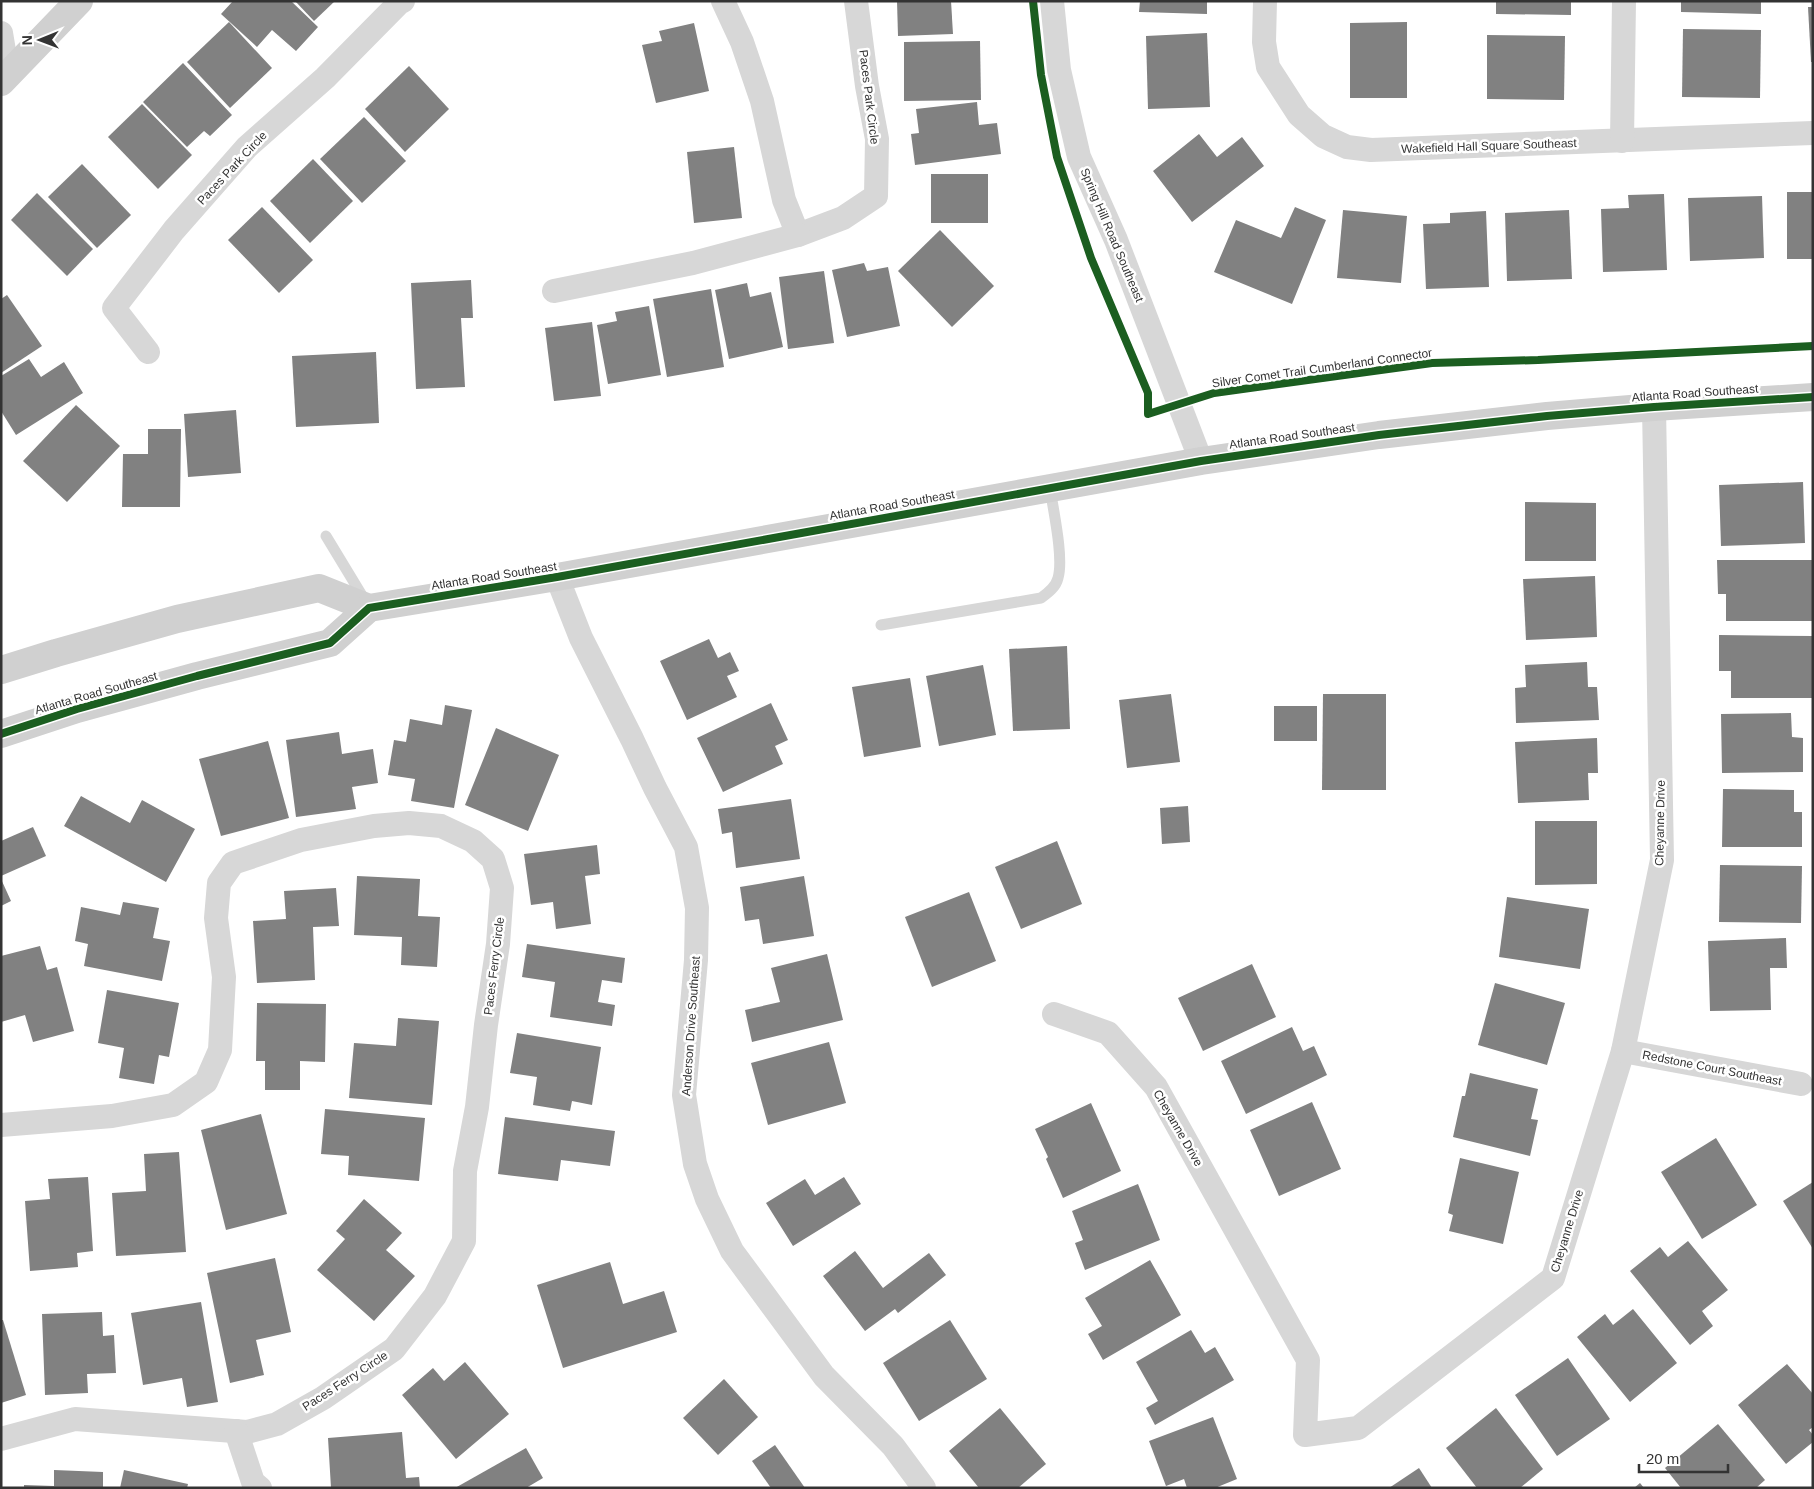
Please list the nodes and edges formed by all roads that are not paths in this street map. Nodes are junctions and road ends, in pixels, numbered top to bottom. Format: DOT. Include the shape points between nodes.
graph roads {
  1 [pos="79,1"];
  2 [pos="402,1"];
  3 [pos="723,1"];
  4 [pos="856,1"];
  5 [pos="1052,1"];
  6 [pos="1265,1"];
  7 [pos="1624,1"];
  8 [pos="1,33"];
  9 [pos="4,77"];
  10 [pos="1813,134"];
  11 [pos="1622,141"];
  12 [pos="798,234"];
  13 [pos="554,291"];
  14 [pos="148,352"];
  15 [pos="1813,396"];
  16 [pos="1654,407"];
  17 [pos="1201,460"];
  18 [pos="1050,488"];
  19 [pos="326,536"];
  20 [pos="557,577"];
  21 [pos="369,608"];
  22 [pos="881,625"];
  23 [pos="1,670"];
  24 [pos="1,734"];
  25 [pos="1054,1014"];
  26 [pos="1624,1051"];
  27 [pos="1801,1084"];
  28 [pos="1,1125"];
  29 [pos="236,1431"];
  30 [pos="1,1439"];
  31 [pos="260,1488"];
  32 [pos="924,1488"];
  1 -- 9 [label="main road"];
  2 -- 14 [label="street, Paces Park Circle" via="325,78 247,148 174,230 114,308"];
  3 -- 12 [label="street" via="742,42 762,101 784,200"];
  4 -- 12 [label="street, Paces Park Circle" via="876,139 876,196 843,218"];
  5 -- 17 [label="street, Spring Hill Road Southeast" via="1059,70 1079,157 1120,250"];
  6 -- 11 [label="street, Wakefield Hall Square Southeast" via="1264,42 1268,68 1299,115 1323,136 1348,147 1371,150"];
  7 -- 11 [label="street"];
  8 -- 9 [label="street"];
  10 -- 11 [label="street, Wakefield Hall Square Southeast"];
  12 -- 13 [label="street, Paces Park Circle" via="693,263"];
  15 -- 16 [label="main road, Atlanta Road Southeast"];
  16 -- 17 [label="main road, Atlanta Road Southeast" via="1378,435"];
  16 -- 26 [label="street, Cheyanne Drive" via="1662,860"];
  17 -- 18 [label="main road, Atlanta Road Southeast"];
  18 -- 20 [label="main road, Atlanta Road Southeast"];
  18 -- 22 [label="lane" via="1059,553 1058,578 1051,590 1041,598"];
  19 -- 21 [label="lane"];
  20 -- 21 [label="main road, Atlanta Road Southeast"];
  20 -- 32 [label="street, Anderson Drive Southeast" via="581,638 686,847 697,916 684,1095 695,1164 706,1199 732,1251 824,1376 892,1446"];
  21 -- 23 [label="main road" via="319,588 176,619"];
  21 -- 24 [label="main road, Atlanta Road Southeast" via="330,643 188,678"];
  25 -- 26 [label="street, Cheyanne Drive" via="1108,1033 1156,1088 1308,1360 1305,1435 1358,1428 1553,1278"];
  26 -- 27 [label="street, Redstone Court Southeast"];
  28 -- 29 [label="street, Paces Ferry Circle" via="112,1116 173,1105 206,1082 220,1050 224,977 216,918 219,883 233,863 301,840 409,823 441,826 473,841 494,859 502,888 498,944 477,1107 465,1171 464,1241 435,1296 394,1349 323,1398 276,1424 247,1432"];
  29 -- 30 [label="street, Paces Ferry Circle" via="75,1419"];
  29 -- 31 [label="street" via="254,1482"];
}
